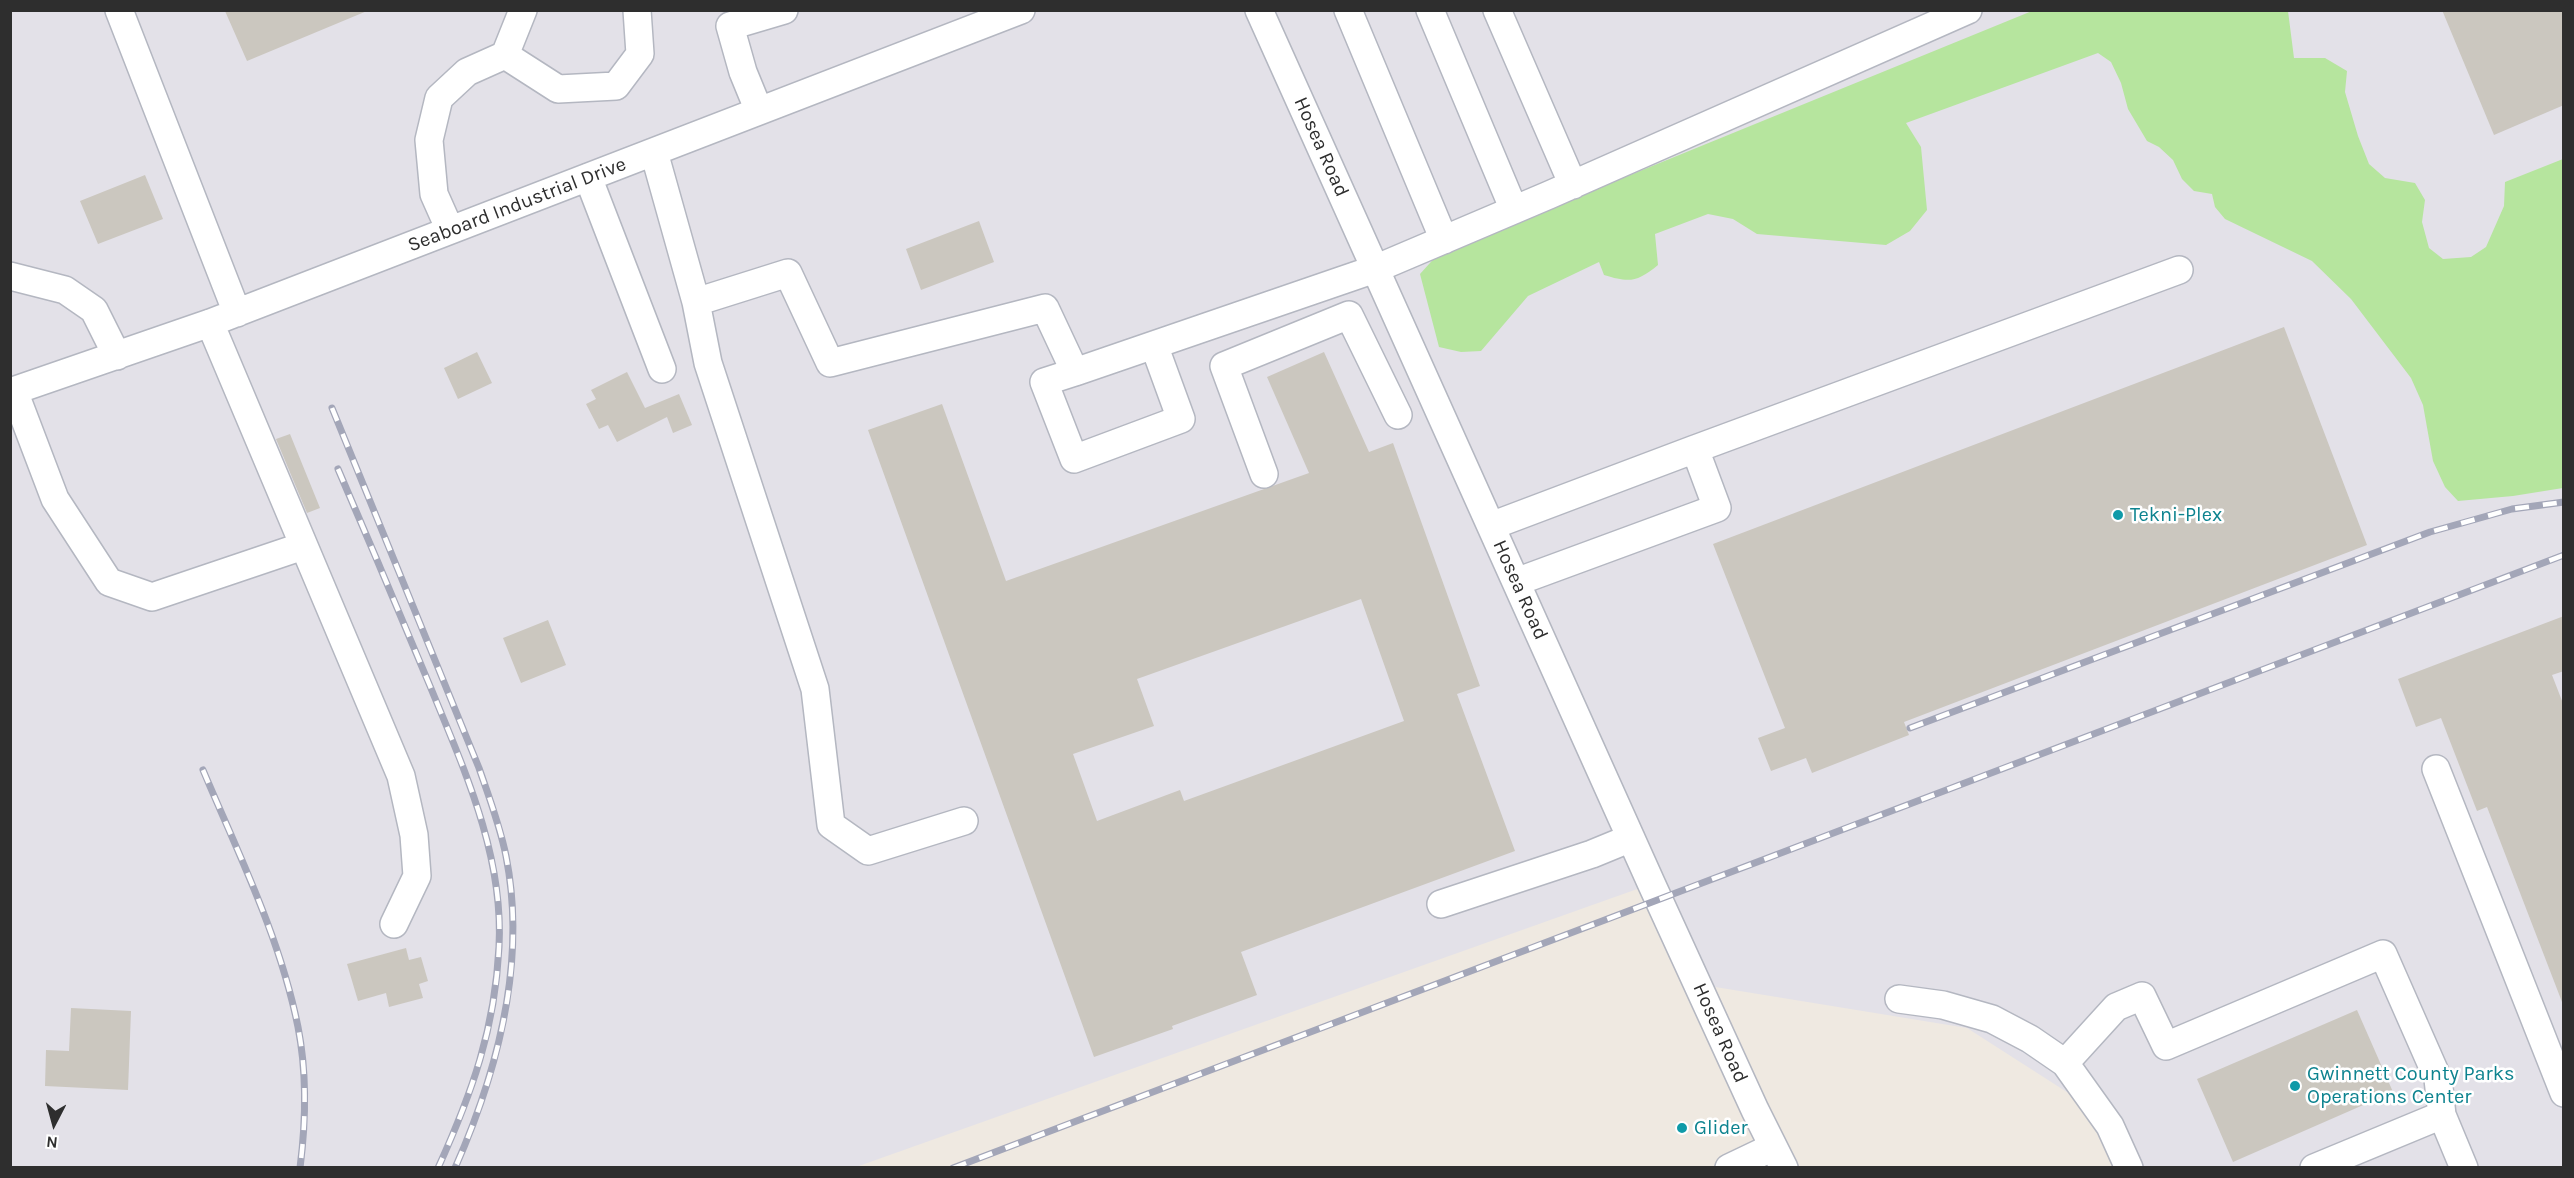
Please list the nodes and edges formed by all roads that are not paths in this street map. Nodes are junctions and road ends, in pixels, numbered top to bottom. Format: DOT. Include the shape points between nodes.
graph roads {
  1 [pos="119,10"];
  2 [pos="523,10"];
  3 [pos="637,10"];
  4 [pos="784,10"];
  5 [pos="1021,10"];
  6 [pos="1259,10"];
  7 [pos="1348,10"];
  8 [pos="1430,10"];
  9 [pos="1497,10"];
  10 [pos="1968,10"];
  11 [pos="727,18"];
  12 [pos="505,55"];
  13 [pos="759,111"];
  14 [pos="654,152"];
  15 [pos="588,177"];
  16 [pos="1573,185"];
  17 [pos="1514,210"];
  18 [pos="450,230"];
  19 [pos="1444,240"];
  20 [pos="1375,269"];
  21 [pos="2179,270"];
  22 [pos="10,276"];
  23 [pos="1296,295"];
  24 [pos="696,302"];
  25 [pos="237,313"];
  26 [pos="210,323"];
  27 [pos="1312,329"];
  28 [pos="1154,345"];
  29 [pos="117,356"];
  30 [pos="662,369"];
  31 [pos="1075,372"];
  32 [pos="12,392"];
  33 [pos="1398,415"];
  34 [pos="1695,449"];
  35 [pos="1264,474"];
  36 [pos="1491,526"];
  37 [pos="303,546"];
  38 [pos="1516,582"];
  39 [pos="2436,769"];
  40 [pos="964,820"];
  41 [pos="1631,838"];
  42 [pos="1441,904"];
  43 [pos="394,924"];
  44 [pos="1899,999"];
  45 [pos="2065,1063"];
  46 [pos="2564,1093"];
  47 [pos="2442,1115"];
  48 [pos="1778,1157"];
  49 [pos="1729,1167"];
  50 [pos="2129,1167"];
  51 [pos="2314,1167"];
  52 [pos="2464,1167"];
  1 -- 25 [label="street"];
  2 -- 12 [label="street"];
  3 -- 12 [label="street" via="640,54 616,86 558,89"];
  4 -- 11 [label="street"];
  5 -- 13 [label="street, Seaboard Industrial Drive"];
  6 -- 20 [label="street, Hosea Road"];
  7 -- 19 [label="street"];
  8 -- 17 [label="street"];
  9 -- 16 [label="street"];
  10 -- 16 [label="street"];
  11 -- 13 [label="street"];
  12 -- 18 [label="street" via="467,72 439,98 429,140 434,194"];
  13 -- 14 [label="street, Seaboard Industrial Drive"];
  14 -- 15 [label="street, Seaboard Industrial Drive"];
  14 -- 24 [label="street"];
  15 -- 18 [label="street, Seaboard Industrial Drive"];
  15 -- 30 [label="street"];
  16 -- 17 [label="street"];
  17 -- 19 [label="street"];
  18 -- 25 [label="street, Seaboard Industrial Drive"];
  19 -- 20 [label="street"];
  20 -- 23 [label="street"];
  20 -- 36 [label="street, Hosea Road"];
  21 -- 34 [label="street"];
  22 -- 29 [label="street" via="65,290 94,310"];
  23 -- 27 [label="street"];
  23 -- 28 [label="street"];
  24 -- 31 [label="street" via="788,273 830,363 1045,308"];
  24 -- 40 [label="street" via="708,363 815,689 831,825 868,851"];
  25 -- 26 [label="street, Seaboard Industrial Drive"];
  26 -- 29 [label="street, Seaboard Industrial Drive"];
  26 -- 37 [label="street"];
  27 -- 33 [label="street" via="1349,315"];
  27 -- 35 [label="street" via="1224,366"];
  28 -- 31 [label="street"];
  28 -- 31 [label="street" via="1181,419 1074,459 1044,382"];
  29 -- 32 [label="street, Seaboard Industrial Drive"];
  32 -- 37 [label="street" via="55,499 109,582 152,597"];
  34 -- 36 [label="street"];
  34 -- 38 [label="street" via="1717,508"];
  36 -- 38 [label="street, Hosea Road"];
  37 -- 43 [label="street" via="401,776 414,835 417,876"];
  38 -- 41 [label="street, Hosea Road"];
  39 -- 46 [label="street"];
  41 -- 42 [label="street"];
  41 -- 48 [label="street, Hosea Road"];
  44 -- 45 [label="street" via="1943,1005 1992,1019"];
  45 -- 47 [label="street" via="2116,1007 2142,996 2166,1046 2383,954 2438,1078"];
  45 -- 50 [label="street" via="2110,1126"];
  47 -- 51 [label="street"];
  47 -- 52 [label="street"];
  48 -- 49 [label="street"];
}
